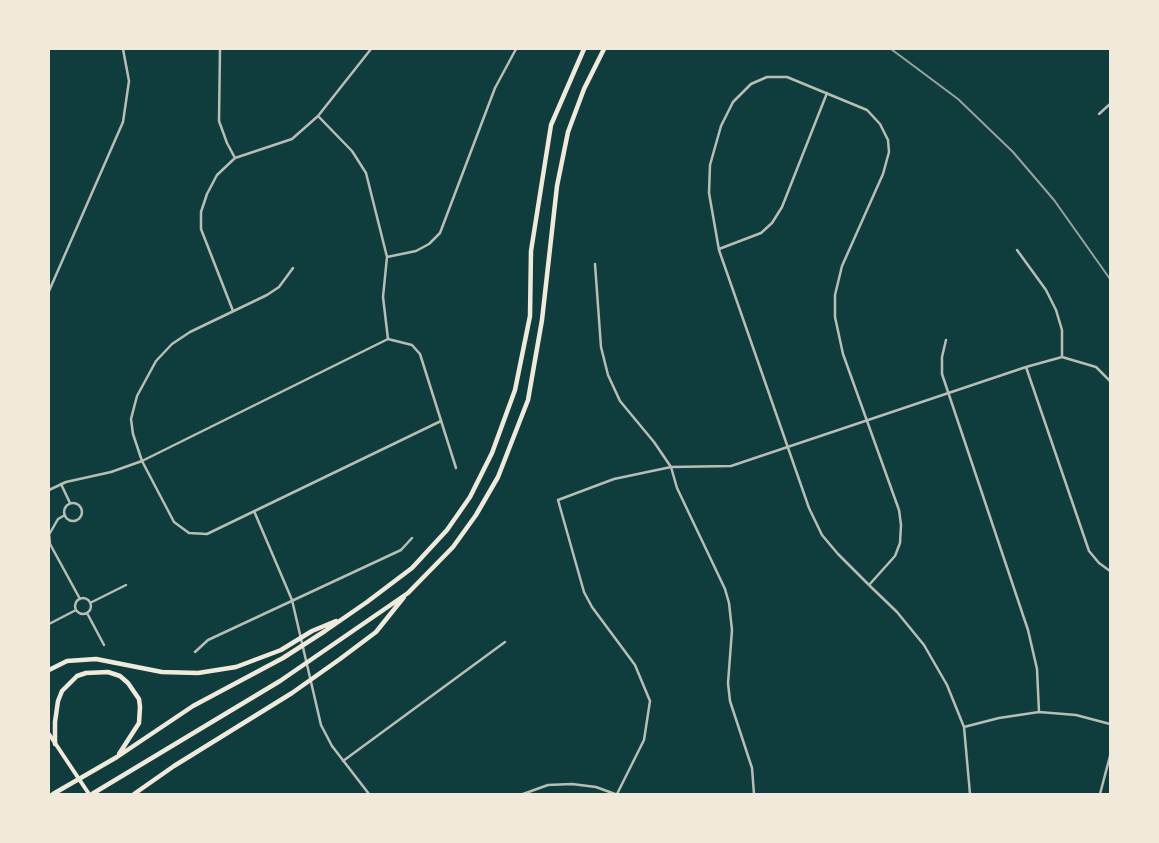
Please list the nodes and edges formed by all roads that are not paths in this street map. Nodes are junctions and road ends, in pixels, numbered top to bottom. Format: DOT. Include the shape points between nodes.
graph roads {
  1 [pos="123,49"];
  2 [pos="220,49"];
  3 [pos="371,49"];
  4 [pos="516,49"];
  5 [pos="584,49"];
  6 [pos="604,49"];
  7 [pos="827,93"];
  8 [pos="1110,104"];
  9 [pos="1099,114"];
  10 [pos="318,116"];
  11 [pos="235,158"];
  12 [pos="719,250"];
  13 [pos="1017,250"];
  14 [pos="387,257"];
  15 [pos="595,264"];
  16 [pos="293,268"];
  17 [pos="49,291"];
  18 [pos="233,311"];
  19 [pos="388,339"];
  20 [pos="946,340"];
  21 [pos="1062,357"];
  22 [pos="1026,367"];
  23 [pos="1110,381"];
  24 [pos="947,394"];
  25 [pos="441,421"];
  26 [pos="868,421"];
  27 [pos="787,448"];
  28 [pos="142,460"];
  29 [pos="671,467"];
  30 [pos="456,468"];
  31 [pos="61,484"];
  32 [pos="49,490"];
  33 [pos="70,503"];
  34 [pos="254,511"];
  35 [pos="65,515"];
  36 [pos="49,533"];
  37 [pos="412,538"];
  38 [pos="1110,571"];
  39 [pos="126,585"];
  40 [pos="869,585"];
  41 [pos="408,593"];
  42 [pos="80,599"];
  43 [pos="292,600"];
  44 [pos="90,603"];
  45 [pos="76,610"];
  46 [pos="87,613"];
  47 [pos="347,616"];
  48 [pos="49,624"];
  49 [pos="505,642"];
  50 [pos="104,645"];
  51 [pos="195,652"];
  52 [pos="49,670"];
  53 [pos="1040,712"];
  54 [pos="1110,724"];
  55 [pos="964,728"];
  56 [pos="49,734"];
  57 [pos="56,744"];
  58 [pos="1110,756"];
  59 [pos="117,757"];
  60 [pos="343,761"];
  61 [pos="53,794"];
  62 [pos="91,794"];
  63 [pos="134,794"];
  64 [pos="369,794"];
  65 [pos="523,794"];
  66 [pos="616,794"];
  67 [pos="754,794"];
  68 [pos="970,794"];
  69 [pos="1100,794"];
  1 -- 17 [label="street" via="129,81 123,122"];
  2 -- 11 [label="street" via="219,121"];
  3 -- 10 [label="street"];
  4 -- 14 [label="street" via="495,88 440,233 416,251"];
  5 -- 47 [label="highway" via="552,125 531,251 530,316 515,390 492,453 470,498 447,530 412,568"];
  6 -- 41 [label="highway" via="568,132 557,186 542,320 528,400 498,477 476,515 453,547"];
  7 -- 12 [label="street" via="782,207 772,223 761,233"];
  7 -- 12 [label="street" via="787,76 767,77 751,84 734,102 720,126 710,165 709,194"];
  7 -- 26 [label="street" via="866,110 880,124 888,140 889,152 883,174 842,266 835,295 835,317 843,354"];
  8 -- 9 [label="street"];
  10 -- 11 [label="street" via="292,139"];
  10 -- 14 [label="street" via="352,150 366,173"];
  11 -- 18 [label="street" via="217,175 207,194 201,229"];
  12 -- 27 [label="street"];
  13 -- 21 [label="street" via="1046,290 1056,310 1062,330"];
  14 -- 19 [label="street" via="383,297"];
  15 -- 29 [label="street" via="601,347 608,375 620,401"];
  16 -- 18 [label="street" via="279,287"];
  18 -- 28 [label="street" via="190,332 156,360 137,396 131,419"];
  19 -- 25 [label="street" via="412,345 420,354"];
  19 -- 28 [label="street"];
  20 -- 24 [label="street" via="942,374"];
  21 -- 22 [label="street"];
  21 -- 23 [label="street" via="1096,367"];
  22 -- 24 [label="street"];
  22 -- 38 [label="street" via="1089,551"];
  24 -- 26 [label="street"];
  24 -- 53 [label="street" via="1028,630 1037,669"];
  25 -- 30 [label="street"];
  25 -- 34 [label="street"];
  26 -- 27 [label="street"];
  26 -- 40 [label="street" via="899,510 901,525 895,556"];
  27 -- 29 [label="street" via="731,466"];
  27 -- 40 [label="street" via="822,535"];
  28 -- 31 [label="street" via="111,472"];
  28 -- 34 [label="street" via="174,522 189,534 207,534"];
  29 -- 66 [label="street" via="614,478 558,500 584,592 635,665 650,701 644,740"];
  29 -- 67 [label="street" via="677,488 723,581 729,604 732,630 728,686 752,768"];
  31 -- 32 [label="street"];
  31 -- 33 [label="street"];
  33 -- 35 [label="street" via="65,507"];
  33 -- 35 [label="street" via="78,504 81,515 72,520"];
  34 -- 43 [label="street"];
  35 -- 36 [label="street" via="58,519"];
  36 -- 42 [label="street" via="50,544"];
  37 -- 43 [label="street" via="401,550"];
  39 -- 44 [label="street"];
  40 -- 55 [label="street" via="924,645 947,685"];
  41 -- 62 [label="highway" via="280,681"];
  41 -- 63 [label="highway" via="376,632 340,659"];
  42 -- 44 [label="street"];
  42 -- 45 [label="street"];
  43 -- 51 [label="street" via="208,640"];
  43 -- 60 [label="street" via="325,734"];
  44 -- 46 [label="street"];
  45 -- 46 [label="street" via="81,614"];
  45 -- 48 [label="street"];
  46 -- 50 [label="street"];
  47 -- 52 [label="highway" via="281,650 236,667 198,673 162,672 96,659 67,661"];
  47 -- 59 [label="highway" via="283,658 193,706"];
  49 -- 60 [label="street"];
  53 -- 54 [label="street" via="1076,715"];
  53 -- 55 [label="street" via="999,718"];
  55 -- 68 [label="street"];
  56 -- 57 [label="main road"];
  57 -- 59 [label="highway" via="55,722 62,691 77,676 108,672 128,683 139,699 140,707 139,723"];
  57 -- 62 [label="main road"];
  58 -- 69 [label="street"];
  59 -- 61 [label="highway"];
  60 -- 64 [label="street"];
  65 -- 66 [label="street" via="548,786 572,784"];
}
